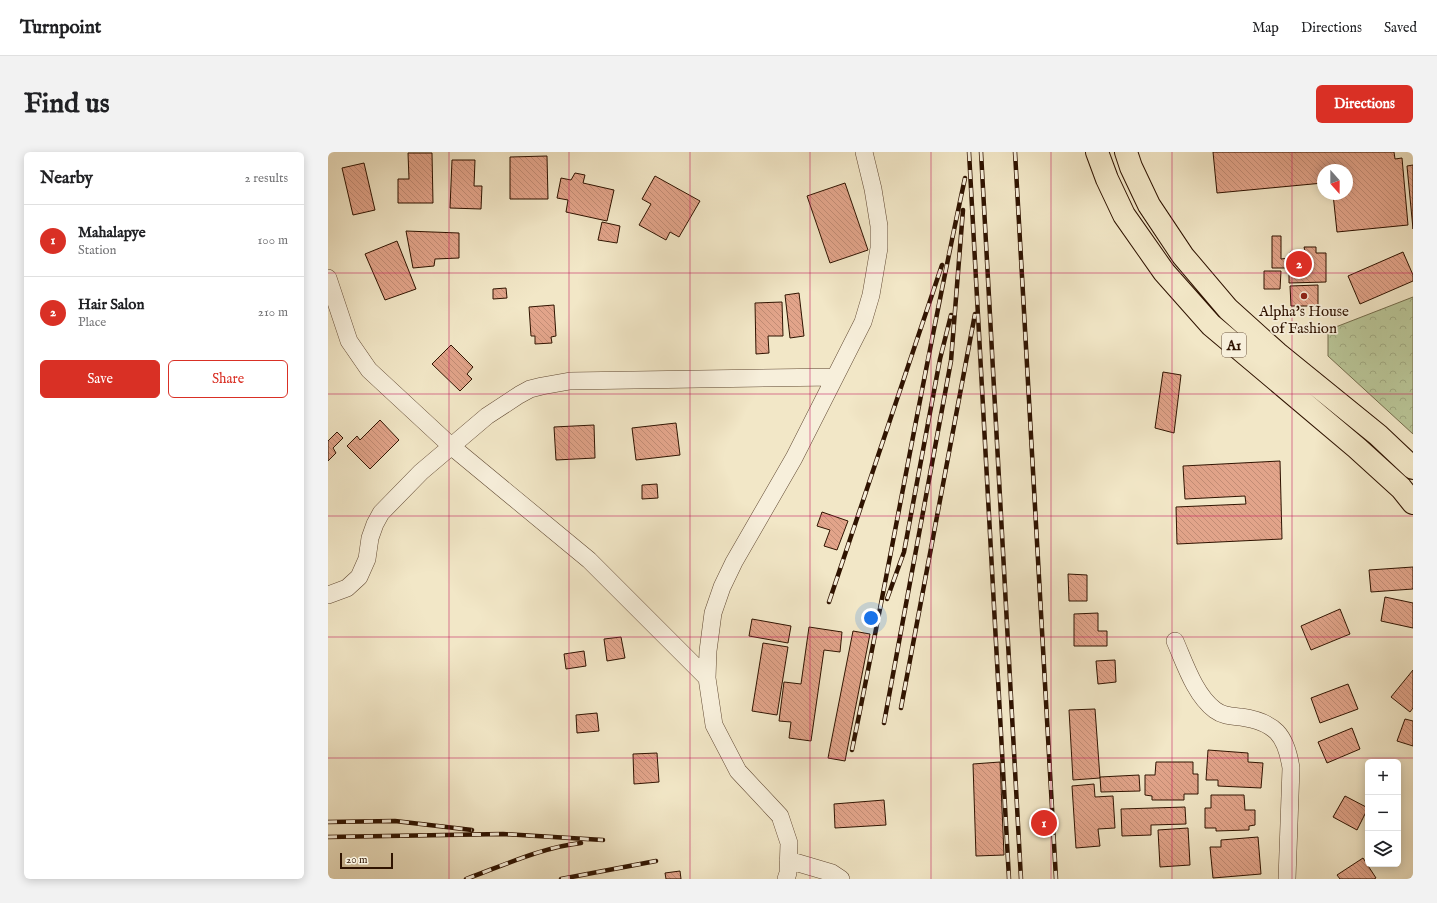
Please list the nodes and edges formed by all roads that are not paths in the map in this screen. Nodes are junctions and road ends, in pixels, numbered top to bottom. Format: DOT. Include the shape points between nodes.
graph roads {
  1 [pos="864,152"];
  2 [pos="1097,152"];
  3 [pos="1126,152"];
  4 [pos="328,278"];
  5 [pos="835,377"];
  6 [pos="451,446"];
  7 [pos="1413,468"];
  8 [pos="1413,503"];
  9 [pos="328,596"];
  10 [pos="1175,642"];
  11 [pos="707,678"];
  12 [pos="788,860"];
  13 [pos="786,879"];
  14 [pos="841,879"];
  15 [pos="1286,879"];
  1 -- 5 [label="street" via="879,226 879,248 871,296 863,322"];
  2 -- 8 [label="highway, A1" via="1124,215 1164,272 1210,325 1357,448 1401,488"];
  3 -- 7 [label="highway, A1" via="1149,205 1183,256 1228,309 1277,353 1378,435"];
  4 -- 6 [label="street" via="349,341 357,354 369,370"];
  5 -- 6 [label="street" via="636,379 556,383 530,389 519,395 487,416"];
  5 -- 11 [label="street" via="794,458 722,587 713,613"];
  6 -- 9 [label="street" via="381,513 372,531 367,559 359,577 347,588"];
  6 -- 11 [label="street" via="589,560"];
  10 -- 15 [label="street" via="1198,691 1206,702 1226,716 1242,717 1267,724 1282,738 1291,768"];
  11 -- 12 [label="street" via="714,725 738,771 780,816 789,843"];
  12 -- 13 [label="street"];
  12 -- 14 [label="street" via="832,873"];
}
